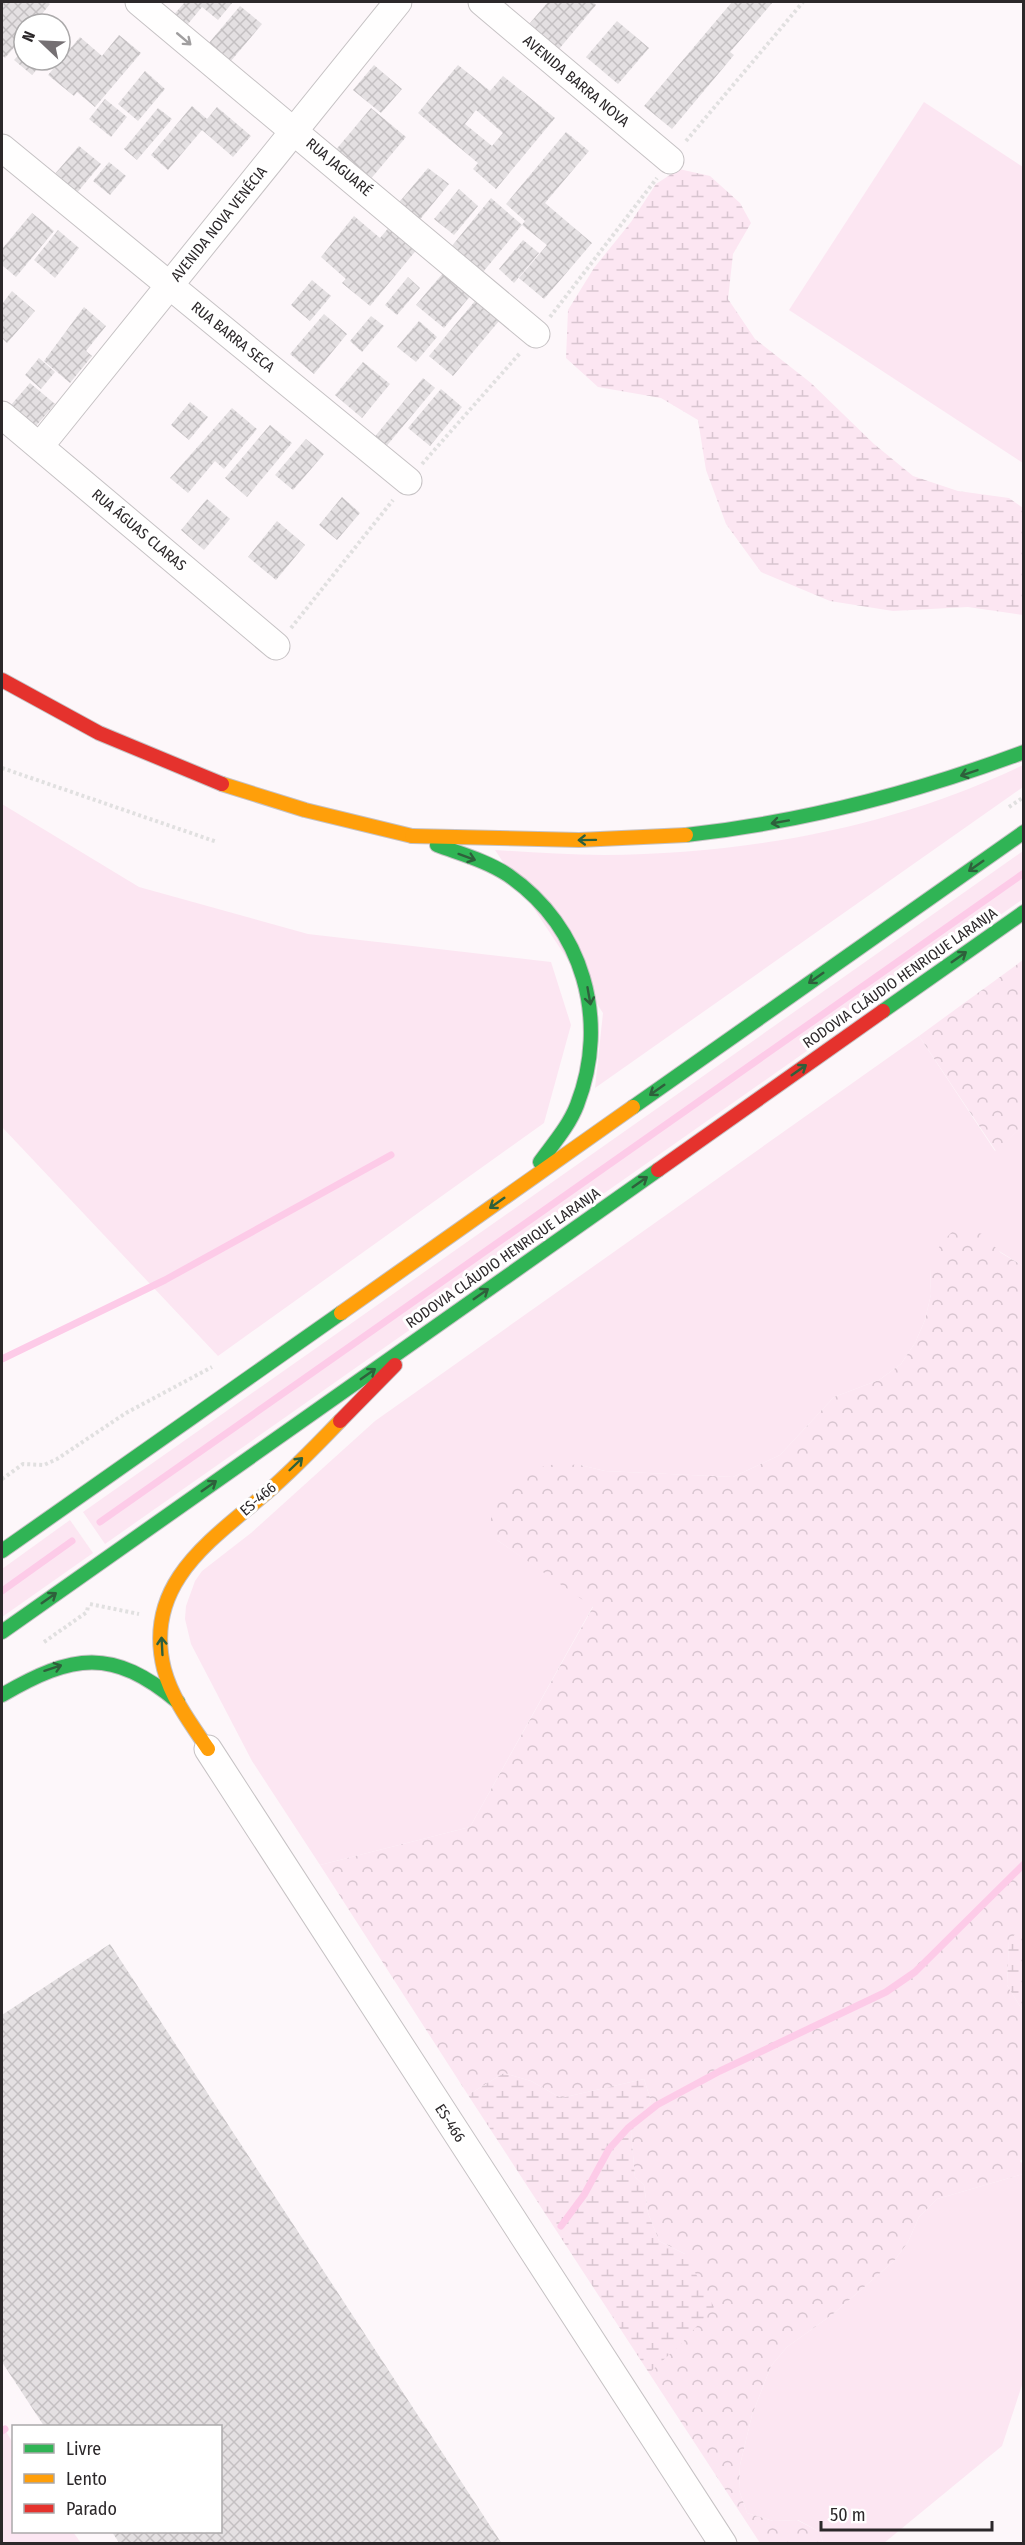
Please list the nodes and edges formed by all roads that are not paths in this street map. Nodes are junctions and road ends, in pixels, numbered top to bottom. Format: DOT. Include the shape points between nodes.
graph roads {
  1 [pos="139,2"];
  2 [pos="398,2"];
  3 [pos="482,2"];
  4 [pos="294,130"];
  5 [pos="2,148"];
  6 [pos="670,160"];
  7 [pos="170,285"];
  8 [pos="536,334"];
  9 [pos="2,415"];
  10 [pos="40,446"];
  11 [pos="408,481"];
  12 [pos="276,646"];
  13 [pos="2,680"];
  14 [pos="1023,752"];
  15 [pos="1023,832"];
  16 [pos="412,836"];
  17 [pos="1023,912"];
  18 [pos="525,1183"];
  19 [pos="433,1328"];
  20 [pos="2,1551"];
  21 [pos="2,1632"];
  22 [pos="2,1695"];
  23 [pos="178,1702"];
  24 [pos="208,1749"];
  25 [pos="723,2544"];
  1 -- 4 [label="street, RUA JAGUARÉ, one-way"];
  2 -- 4 [label="street, AVENIDA NOVA VENÉCIA"];
  3 -- 6 [label="street, AVENIDA BARRA NOVA"];
  4 -- 7 [label="street, AVENIDA NOVA VENÉCIA"];
  4 -- 8 [label="street, RUA JAGUARÉ"];
  5 -- 7 [label="street, RUA BARRA SECA"];
  7 -- 10 [label="street, AVENIDA NOVA VENÉCIA"];
  7 -- 11 [label="street, RUA BARRA SECA"];
  9 -- 10 [label="street, RUA ÁGUAS CLARAS"];
  10 -- 12 [label="street, RUA ÁGUAS CLARAS"];
  13 -- 16 [label="main road" via="64,716 176,768 292,808"];
  14 -- 16 [label="main road, one-way" via="869,803 754,827 579,840"];
  15 -- 18 [label="main road, one-way"];
  16 -- 18 [label="main road, one-way" via="485,863 528,890 562,927 584,972 593,1029 584,1085 565,1127"];
  19 -- 17 [label="main road, RODOVIA CLÁUDIO HENRIQUE LARANJA, one-way"];
  18 -- 20 [label="main road, one-way"];
  21 -- 19 [label="main road, RODOVIA CLÁUDIO HENRIQUE LARANJA, one-way"];
  23 -- 19 [label="main road, ES-466, one-way" via="164,1666 163,1619 170,1591 190,1558 280,1480"];
  22 -- 23 [label="main road, ES-466, one-way" via="49,1669 89,1662 129,1668"];
  23 -- 24 [label="main road, ES-466"];
  24 -- 25 [label="street, ES-466"];
}
